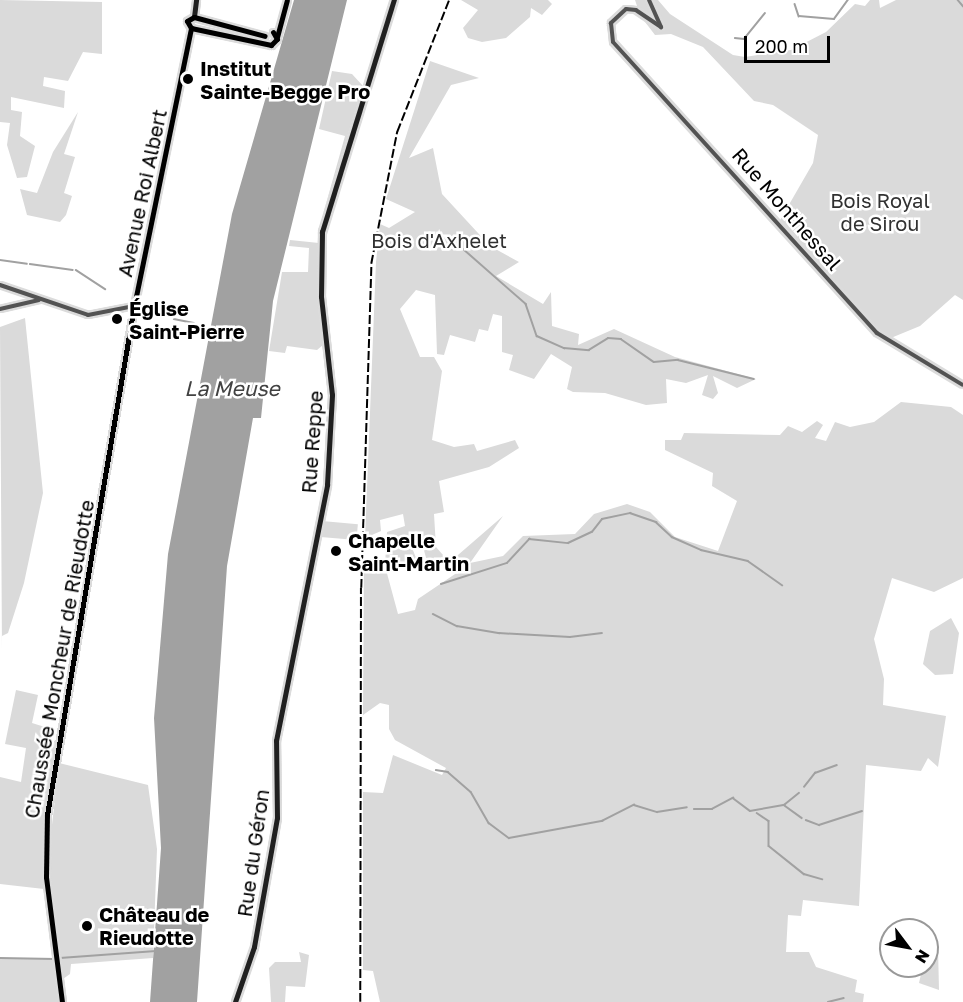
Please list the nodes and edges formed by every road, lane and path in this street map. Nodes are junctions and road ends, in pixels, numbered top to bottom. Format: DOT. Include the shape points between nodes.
graph roads {
  1 [pos="196,0"];
  2 [pos="287,0"];
  3 [pos="394,0"];
  4 [pos="649,0"];
  5 [pos="194,16"];
  6 [pos="199,24"];
  7 [pos="191,28"];
  8 [pos="275,34"];
  9 [pos="265,38"];
  10 [pos="0,285"];
  11 [pos="39,300"];
  12 [pos="134,306"];
  13 [pos="0,309"];
  14 [pos="963,385"];
  15 [pos="118,400"];
  16 [pos="304,597"];
  17 [pos="235,1000"];
  18 [pos="62,1002"];
  1 -- 5 [label="main road"];
  2 -- 8 [label="main road"];
  3 -- 16 [label="main road, Rue Reppe" via="386,39 325,217 321,297 332,426"];
  4 -- 14 [label="street, Rue Monthessal" via="661,27 636,10 626,9 609,29 614,42 877,333"];
  5 -- 6 [label="main road"];
  5 -- 7 [label="main road, Avenue Roi Albert" via="188,21"];
  6 -- 7 [label="main road"];
  6 -- 9 [label="main road"];
  7 -- 12 [label="main road, Avenue Roi Albert"];
  8 -- 9 [label="main road"];
  8 -- 9 [label="main road" via="271,45"];
  10 -- 11 [label="street"];
  11 -- 12 [label="street" via="98,316"];
  11 -- 13 [label="street"];
  12 -- 15 [label="main road, Avenue Roi Albert"];
  15 -- 18 [label="main road, Chaussée Moncheur de Rieudotte" via="47,815 52,923"];
  16 -- 17 [label="main road, Rue du Géron" via="276,741 279,795 256,936"];
}
